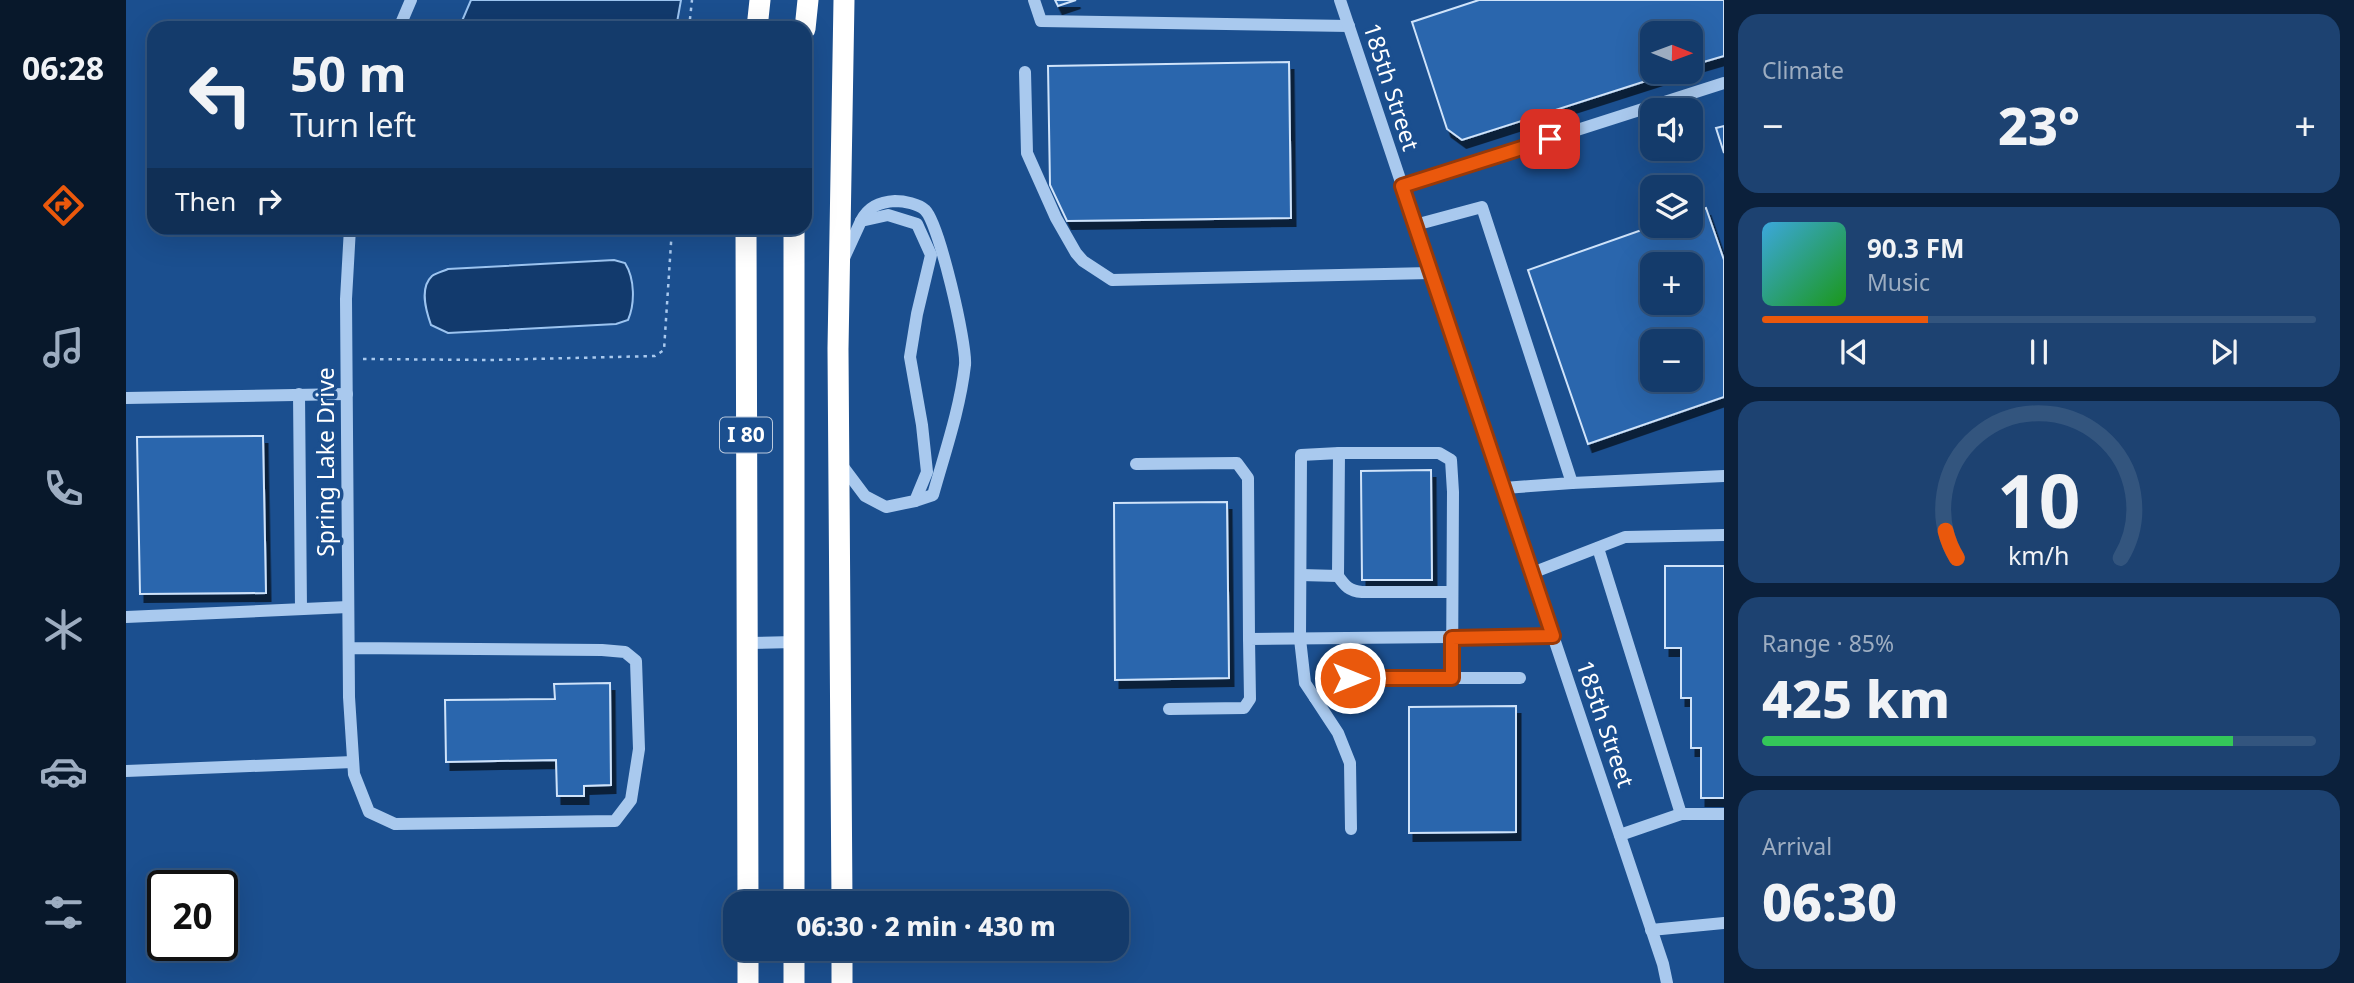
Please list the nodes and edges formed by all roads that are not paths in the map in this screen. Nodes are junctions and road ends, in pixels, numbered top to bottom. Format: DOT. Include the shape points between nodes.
graph roads {
  1 [pos="411,0"];
  2 [pos="760,0"];
  3 [pos="808,0"];
  4 [pos="844,0"];
  5 [pos="1034,0"];
  6 [pos="1340,0"];
  7 [pos="402,21"];
  8 [pos="758,21"];
  9 [pos="806,21"];
  10 [pos="1349,26"];
  11 [pos="1025,72"];
  12 [pos="1724,83"];
  13 [pos="1402,186"];
  14 [pos="861,221"];
  15 [pos="1415,225"];
  16 [pos="351,235"];
  17 [pos="746,235"];
  18 [pos="794,235"];
  19 [pos="840,268"];
  20 [pos="1431,273"];
  21 [pos="299,394"];
  22 [pos="347,394"];
  23 [pos="126,398"];
  24 [pos="1339,453"];
  25 [pos="839,462"];
  26 [pos="1136,464"];
  27 [pos="1724,476"];
  28 [pos="1572,483"];
  29 [pos="1504,488"];
  30 [pos="915,501"];
  31 [pos="1724,535"];
  32 [pos="1598,548"];
  33 [pos="1532,573"];
  34 [pos="1300,575"];
  35 [pos="1338,576"];
  36 [pos="1452,592"];
  37 [pos="348,607"];
  38 [pos="301,609"];
  39 [pos="126,617"];
  40 [pos="1553,636"];
  41 [pos="1452,638"];
  42 [pos="1249,639"];
  43 [pos="1300,639"];
  44 [pos="795,642"];
  45 [pos="746,643"];
  46 [pos="349,648"];
  47 [pos="1452,678"];
  48 [pos="1520,678"];
  49 [pos="1315,698"];
  50 [pos="1169,709"];
  51 [pos="353,762"];
  52 [pos="126,771"];
  53 [pos="1681,814"];
  54 [pos="1724,814"];
  55 [pos="1351,829"];
  56 [pos="1620,835"];
  57 [pos="748,891"];
  58 [pos="794,891"];
  59 [pos="842,891"];
  60 [pos="1724,923"];
  61 [pos="1651,930"];
  62 [pos="748,961"];
  63 [pos="794,961"];
  64 [pos="842,961"];
  65 [pos="748,983"];
  66 [pos="794,983"];
  67 [pos="842,983"];
  68 [pos="1667,983"];
  1 -- 7 [label="street"];
  2 -- 8 [label="highway"];
  3 -- 9 [label="highway"];
  4 -- 19 [label="highway"];
  5 -- 10 [label="street" via="1041,21"];
  6 -- 10 [label="street, 185th Street"];
  10 -- 13 [label="street, 185th Street"];
  11 -- 20 [label="street" via="1027,153 1076,253 1112,280"];
  12 -- 13 [label="street"];
  13 -- 15 [label="street, 185th Street"];
  14 -- 19 [label="street"];
  14 -- 30 [label="street" via="888,215 917,224 931,255 910,357 928,472"];
  14 -- 30 [label="street" via="867,210 883,202 904,201 925,210 945,262 960,331 965,362 957,411 933,495"];
  15 -- 20 [label="street, 185th Street"];
  15 -- 28 [label="street" via="1482,207"];
  16 -- 22 [label="street, Spring Lake Drive"];
  17 -- 45 [label="highway, I 80"];
  18 -- 44 [label="highway, I 80"];
  19 -- 25 [label="highway"];
  20 -- 29 [label="street, 185th Street"];
  21 -- 22 [label="street"];
  21 -- 23 [label="street"];
  21 -- 38 [label="street"];
  22 -- 37 [label="street, Spring Lake Drive"];
  24 -- 34 [label="street" via="1301,455"];
  24 -- 35 [label="street"];
  24 -- 36 [label="street" via="1439,453 1451,460"];
  25 -- 30 [label="street" via="865,496 886,507"];
  25 -- 59 [label="highway"];
  26 -- 42 [label="street" via="1237,463 1248,478"];
  27 -- 28 [label="street"];
  28 -- 29 [label="street"];
  29 -- 33 [label="street, 185th Street"];
  31 -- 32 [label="street" via="1625,537"];
  32 -- 33 [label="street"];
  32 -- 53 [label="street"];
  33 -- 40 [label="street, 185th Street"];
  34 -- 35 [label="street"];
  34 -- 43 [label="street"];
  35 -- 36 [label="street" via="1352,591"];
  36 -- 41 [label="street"];
  37 -- 38 [label="street"];
  37 -- 46 [label="street, Spring Lake Drive"];
  38 -- 39 [label="street"];
  40 -- 41 [label="street"];
  40 -- 56 [label="street, 185th Street"];
  41 -- 43 [label="street"];
  41 -- 47 [label="street"];
  42 -- 43 [label="street"];
  42 -- 50 [label="street" via="1250,699 1244,708"];
  43 -- 49 [label="street" via="1305,683"];
  44 -- 45 [label="street"];
  44 -- 58 [label="highway, I 80"];
  45 -- 57 [label="highway, I 80"];
  46 -- 51 [label="street, Spring Lake Drive"];
  46 -- 51 [label="street, Spring Lake Drive" via="602,650 625,652 636,661 639,749 631,800 615,821 395,824 369,812"];
  47 -- 48 [label="street"];
  47 -- 49 [label="street" via="1350,678"];
  49 -- 55 [label="street" via="1338,733 1350,763"];
  51 -- 52 [label="street"];
  53 -- 54 [label="street"];
  53 -- 56 [label="street"];
  56 -- 61 [label="street, 185th Street"];
  60 -- 61 [label="street"];
  61 -- 68 [label="street, 185th Street"];
  62 -- 65 [label="highway"];
  63 -- 66 [label="highway"];
  64 -- 67 [label="highway"];
}
